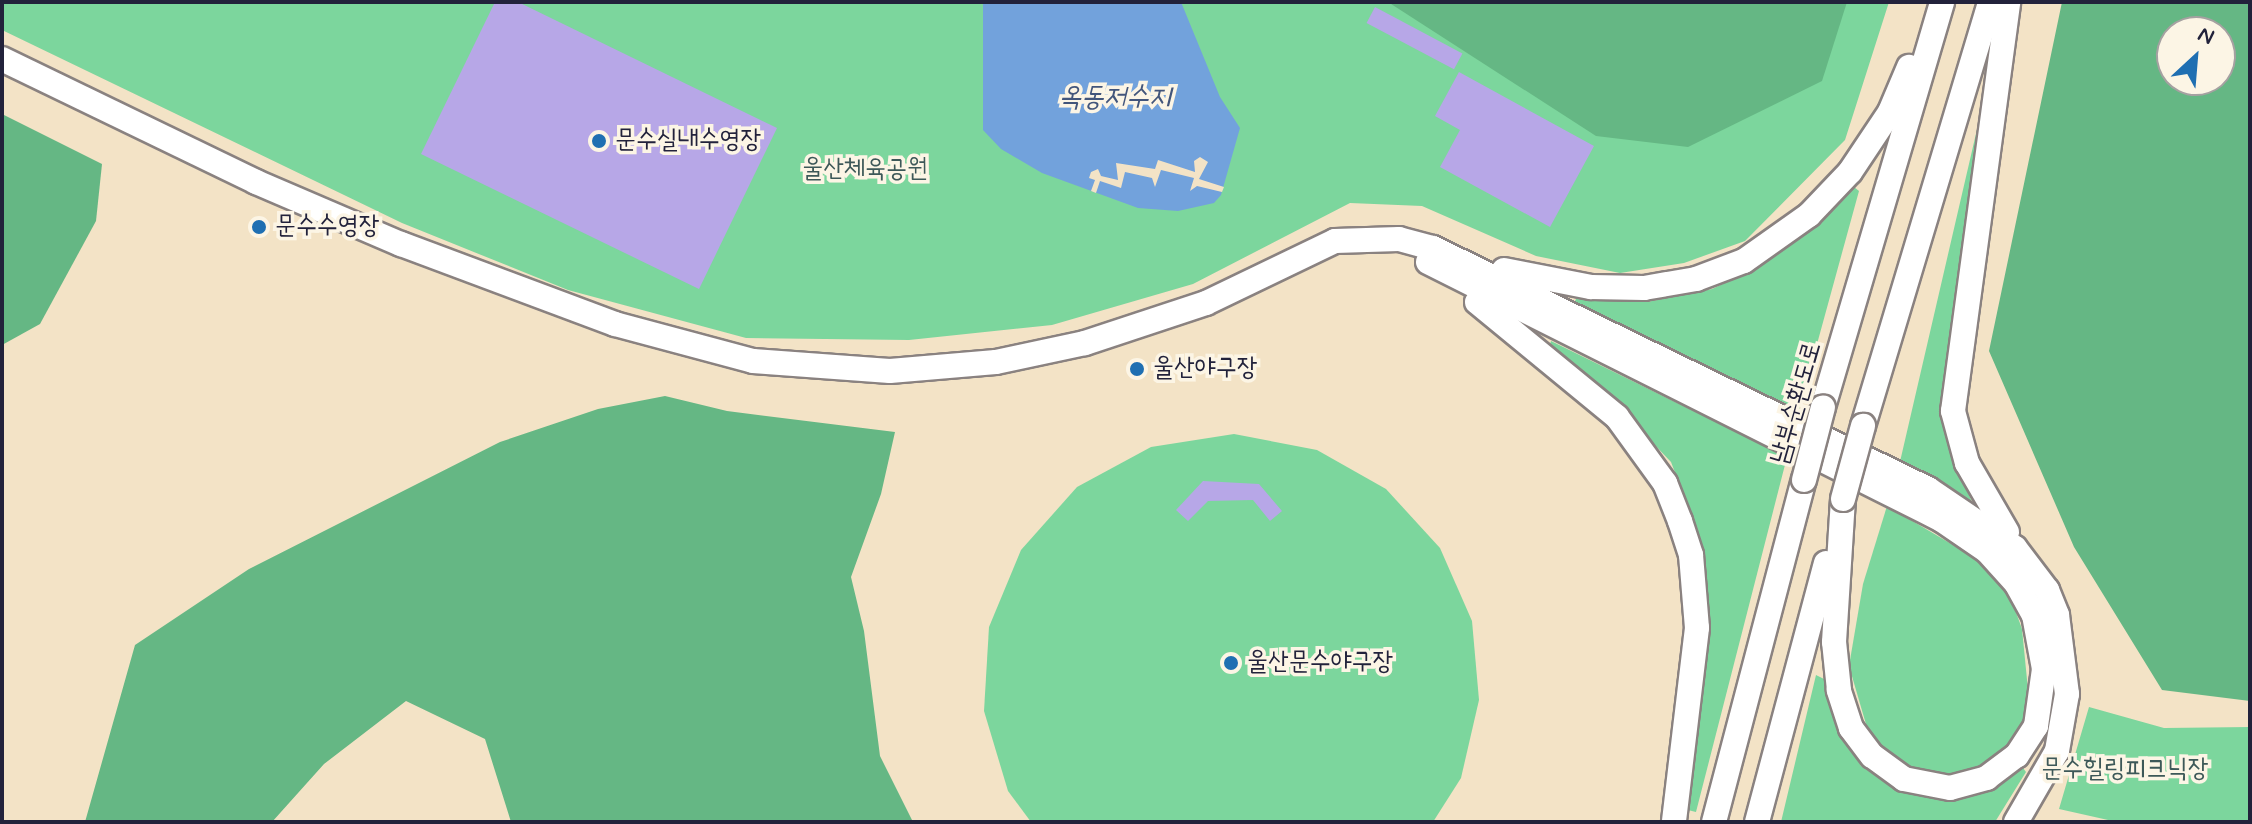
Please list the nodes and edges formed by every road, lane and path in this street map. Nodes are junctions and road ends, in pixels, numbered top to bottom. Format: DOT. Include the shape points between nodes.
graph roads {
  1 [pos="1927,2"];
  2 [pos="1942,2"];
  3 [pos="1974,2"];
  4 [pos="1990,2"];
  5 [pos="2008,2"];
  6 [pos="2,59"];
  7 [pos="1909,67"];
  8 [pos="1378,240"];
  9 [pos="1433,248"];
  10 [pos="1823,407"];
  11 [pos="1863,426"];
  12 [pos="1843,499"];
  13 [pos="2034,570"];
  14 [pos="2044,692"];
  15 [pos="1674,822"];
  16 [pos="1714,822"];
  17 [pos="1757,822"];
  18 [pos="2013,822"];
  1 -- 7 [label="main road"];
  2 -- 10 [label="main road, 남부순환도로"];
  3 -- 11 [label="main road"];
  4 -- 11 [label="main road"];
  5 -- 13 [label="main road" via="1953,411 1975,482"];
  6 -- 8 [label="main road" via="243,176 401,244 615,324 753,361 890,371 1039,355 1206,303 1335,241"];
  7 -- 9 [label="main road" via="1878,132 1830,194 1765,249 1719,271 1644,288 1591,287 1529,276"];
  7 -- 10 [label="main road"];
  8 -- 9 [label="main road"];
  8 -- 14 [label="main road" via="1965,535 2002,566 2030,607 2044,651"];
  8 -- 15 [label="main road" via="1487,309 1584,389 1617,417 1665,483 1691,555 1697,593 1695,666"];
  9 -- 13 [label="main road" via="1953,502 1996,532"];
  10 -- 16 [label="main road, 남부순환도로, bridge"];
  11 -- 12 [label="main road, bridge"];
  12 -- 14 [label="main road" via="1834,605 1836,667 1844,711 1872,756 1886,769 1927,787 1950,788 1987,778 2028,741"];
  12 -- 17 [label="main road"];
  13 -- 18 [label="main road" via="2057,615 2067,694 2057,751"];
  14 -- 18 [label="main road" via="2039,754"];
}
